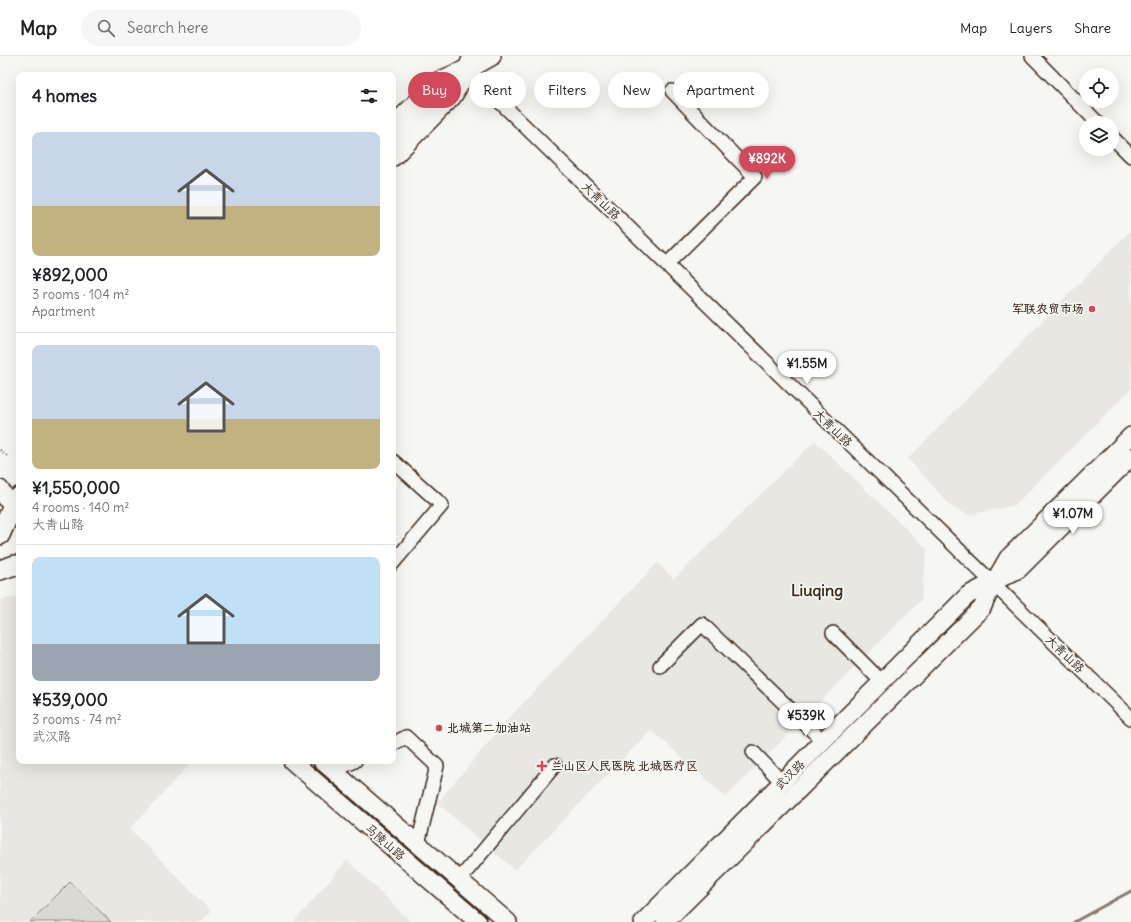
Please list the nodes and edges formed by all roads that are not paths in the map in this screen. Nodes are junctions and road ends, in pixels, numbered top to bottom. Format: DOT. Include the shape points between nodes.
graph roads {
  1 [pos="491,56"];
  2 [pos="1032,56"];
  3 [pos="473,60"];
  4 [pos="672,91"];
  5 [pos="1091,116"];
  6 [pos="396,124"];
  7 [pos="396,139"];
  8 [pos="1119,144"];
  9 [pos="396,153"];
  10 [pos="1131,156"];
  11 [pos="666,265"];
  12 [pos="1131,436"];
  13 [pos="1131,457"];
  14 [pos="396,464"];
  15 [pos="0,489"];
  16 [pos="12,508"];
  17 [pos="0,535"];
  18 [pos="396,559"];
  19 [pos="16,565"];
  20 [pos="0,570"];
  21 [pos="993,584"];
  22 [pos="833,633"];
  23 [pos="660,666"];
  24 [pos="882,682"];
  25 [pos="1131,718"];
  26 [pos="823,741"];
  27 [pos="396,743"];
  28 [pos="753,752"];
  29 [pos="295,764"];
  30 [pos="339,764"];
  31 [pos="328,766"];
  32 [pos="555,766"];
  33 [pos="782,782"];
  34 [pos="418,844"];
  35 [pos="459,880"];
  36 [pos="478,922"];
  37 [pos="508,922"];
  38 [pos="643,922"];
  39 [pos="665,922"];
  1 -- 3 [label="highway"];
  2 -- 5 [label="street"];
  3 -- 6 [label="highway" via="438,82"];
  3 -- 7 [label="street"];
  3 -- 9 [label="highway" via="452,96"];
  3 -- 11 [label="street, 大青山路" via="496,98"];
  4 -- 11 [label="street" via="754,177"];
  8 -- 10 [label="street"];
  11 -- 21 [label="street, 大青山路"];
  12 -- 21 [label="main road, 武汉路" via="1008,558"];
  13 -- 21 [label="main road, 武汉路" via="1019,569"];
  14 -- 18 [label="street" via="442,505"];
  15 -- 16 [label="main road"];
  16 -- 17 [label="highway"];
  19 -- 20 [label="highway"];
  21 -- 24 [label="main road, 武汉路" via="968,595"];
  21 -- 25 [label="street, 大青山路"];
  21 -- 39 [label="main road, 武汉路" via="982,608"];
  22 -- 24 [label="street"];
  23 -- 26 [label="street" via="702,624"];
  24 -- 26 [label="main road, 武汉路"];
  26 -- 33 [label="main road, 武汉路"];
  27 -- 34 [label="street" via="406,738 437,766"];
  28 -- 33 [label="street"];
  29 -- 36 [label="main road, 马陵山路"];
  30 -- 31 [label="street"];
  31 -- 34 [label="main road, 马陵山路"];
  32 -- 35 [label="street"];
  33 -- 38 [label="main road, 武汉路"];
  34 -- 35 [label="main road, 马陵山路"];
  35 -- 37 [label="main road, 马陵山路"];
}
